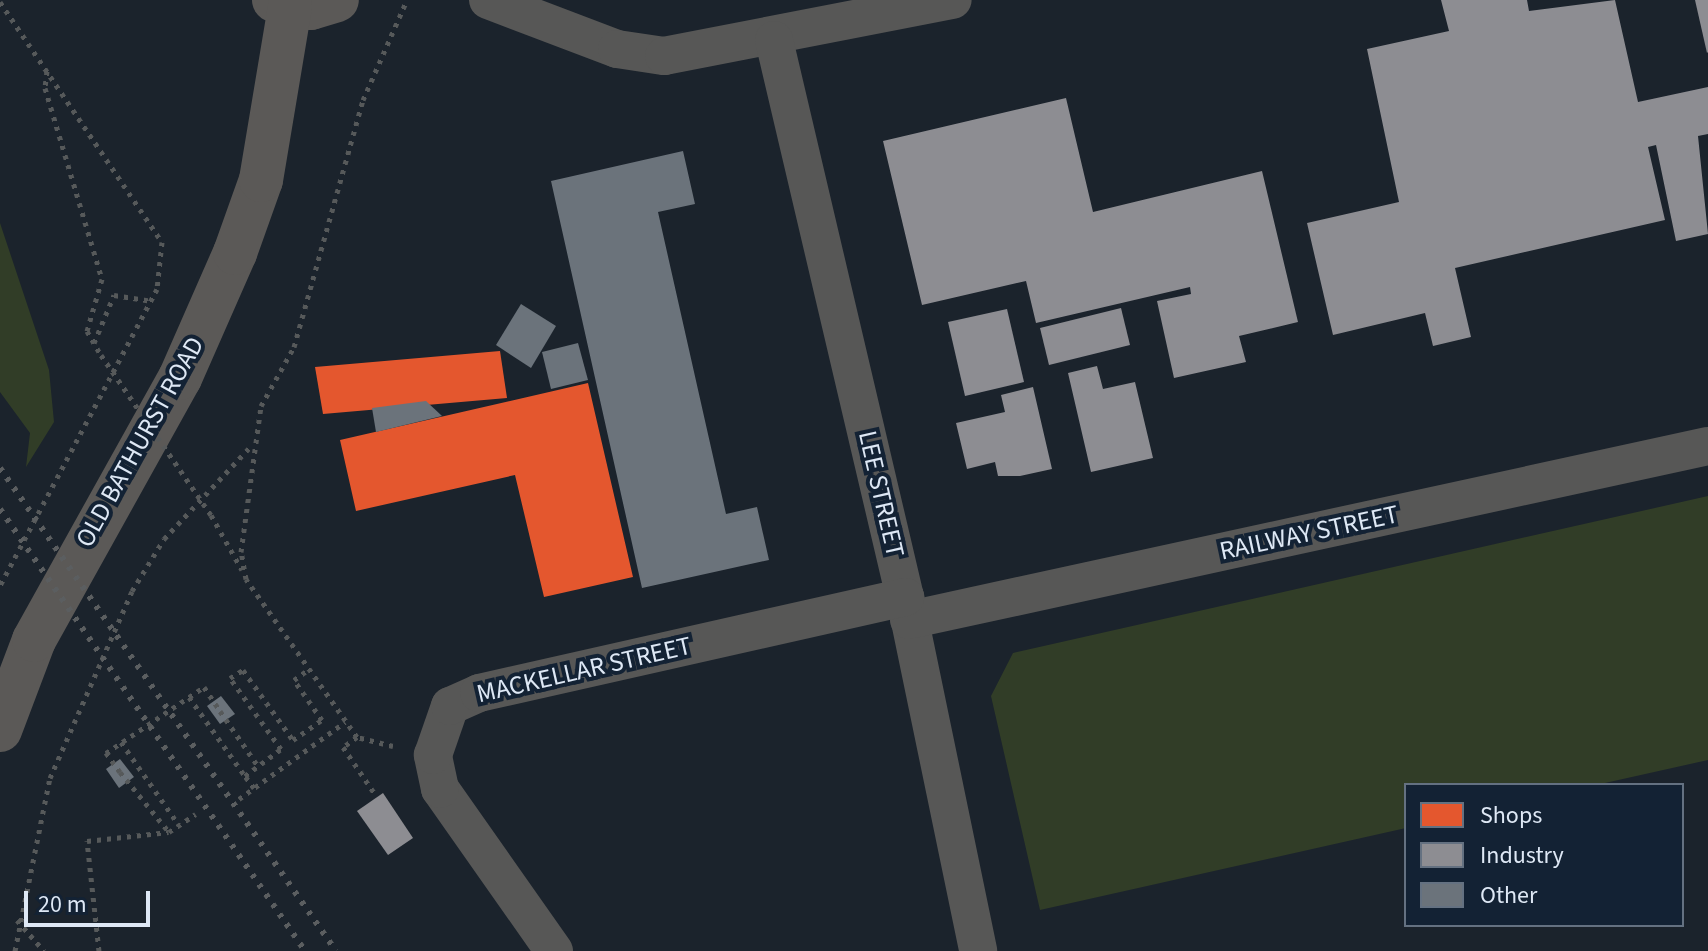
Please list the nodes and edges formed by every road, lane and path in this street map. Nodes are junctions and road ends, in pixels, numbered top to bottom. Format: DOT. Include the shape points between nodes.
graph roads {
  1 [pos="337,0"];
  2 [pos="407,0"];
  3 [pos="488,0"];
  4 [pos="953,0"];
  5 [pos="0,2"];
  6 [pos="282,3"];
  7 [pos="774,40"];
  8 [pos="47,71"];
  9 [pos="151,301"];
  10 [pos="94,343"];
  11 [pos="250,446"];
  12 [pos="1708,446"];
  13 [pos="246,579"];
  14 [pos="0,585"];
  15 [pos="907,608"];
  16 [pos="308,670"];
  17 [pos="189,697"];
  18 [pos="345,722"];
  19 [pos="0,730"];
  20 [pos="357,737"];
  21 [pos="121,742"];
  22 [pos="394,746"];
  23 [pos="258,766"];
  24 [pos="245,776"];
  25 [pos="254,788"];
  26 [pos="377,797"];
  27 [pos="239,799"];
  28 [pos="196,814"];
  29 [pos="179,825"];
  30 [pos="169,832"];
  31 [pos="16,919"];
  32 [pos="15,951"];
  33 [pos="44,951"];
  34 [pos="99,951"];
  35 [pos="554,951"];
  36 [pos="978,951"];
  1 -- 6 [label="main road"];
  2 -- 11 [label="path" via="363,100 294,347 261,406"];
  3 -- 7 [label="street" via="617,49 649,54 713,52"];
  4 -- 7 [label="street"];
  5 -- 8 [label="path"];
  6 -- 19 [label="main road, OLD BATHURST ROAD" via="261,180 235,253 180,378 34,640"];
  7 -- 15 [label="street, LEE STREET"];
  8 -- 9 [label="path" via="162,242"];
  8 -- 10 [label="path" via="45,88 102,279 87,331"];
  9 -- 10 [label="path" via="114,295"];
  9 -- 14 [label="path"];
  10 -- 13 [label="path, bridge" via="211,515"];
  11 -- 13 [label="path" via="241,552"];
  11 -- 31 [label="path" via="164,539 132,591 50,778"];
  12 -- 15 [label="street, RAILWAY STREET"];
  13 -- 16 [label="path"];
  15 -- 35 [label="street, MACKELLAR STREET" via="479,693 450,706 433,755 440,789"];
  15 -- 36 [label="street, LEE STREET"];
  16 -- 18 [label="path"];
  16 -- 23 [label="path" via="294,680 322,720 293,740 243,670 230,678 281,749"];
  17 -- 21 [label="path, bridge"];
  17 -- 23 [label="path, bridge" via="204,687"];
  17 -- 24 [label="path"];
  18 -- 20 [label="path"];
  18 -- 25 [label="path"];
  20 -- 22 [label="path"];
  20 -- 26 [label="path" via="343,747"];
  21 -- 29 [label="path"];
  21 -- 30 [label="path, bridge" via="106,753"];
  23 -- 24 [label="path"];
  24 -- 25 [label="path"];
  25 -- 27 [label="path"];
  28 -- 29 [label="path"];
  29 -- 30 [label="path"];
  30 -- 34 [label="path" via="87,841"];
  31 -- 32 [label="path"];
  31 -- 33 [label="path"];
}
